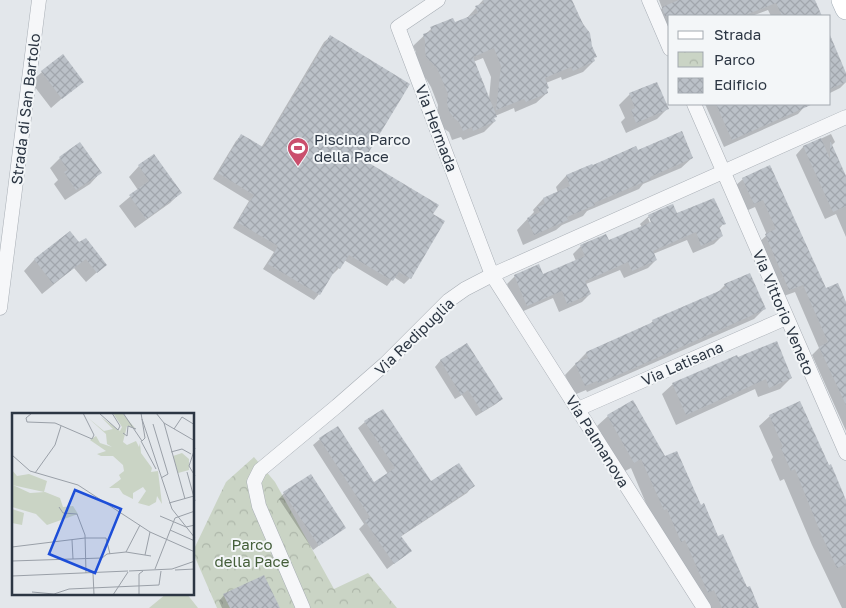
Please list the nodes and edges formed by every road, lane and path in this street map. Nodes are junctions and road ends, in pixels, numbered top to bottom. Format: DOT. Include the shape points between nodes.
graph roads {
  1 [pos="39,0"];
  2 [pos="438,0"];
  3 [pos="648,0"];
  4 [pos="842,0"];
  5 [pos="846,9"];
  6 [pos="668,45"];
  7 [pos="694,105"];
  8 [pos="846,117"];
  9 [pos="723,171"];
  10 [pos="492,275"];
  11 [pos="0,308"];
  12 [pos="786,318"];
  13 [pos="578,409"];
  14 [pos="846,453"];
  15 [pos="303,608"];
  16 [pos="704,608"];
  1 -- 11 [label="street, Strada di San Bartolo"];
  2 -- 10 [label="street, Via Hermada" via="398,27"];
  3 -- 6 [label="street"];
  4 -- 5 [label="main road"];
  7 -- 9 [label="street"];
  8 -- 9 [label="street, Via Redipuglia"];
  9 -- 10 [label="street, Via Redipuglia"];
  9 -- 12 [label="street, Via Vittorio Veneto"];
  10 -- 13 [label="street, Via Palmanova"];
  10 -- 15 [label="street, Via Redipuglia" via="448,301 385,364 260,470 254,482 259,506"];
  12 -- 13 [label="street, Via Latisana"];
  12 -- 14 [label="street, Via Vittorio Veneto"];
  13 -- 16 [label="street, Via Palmanova"];
}
